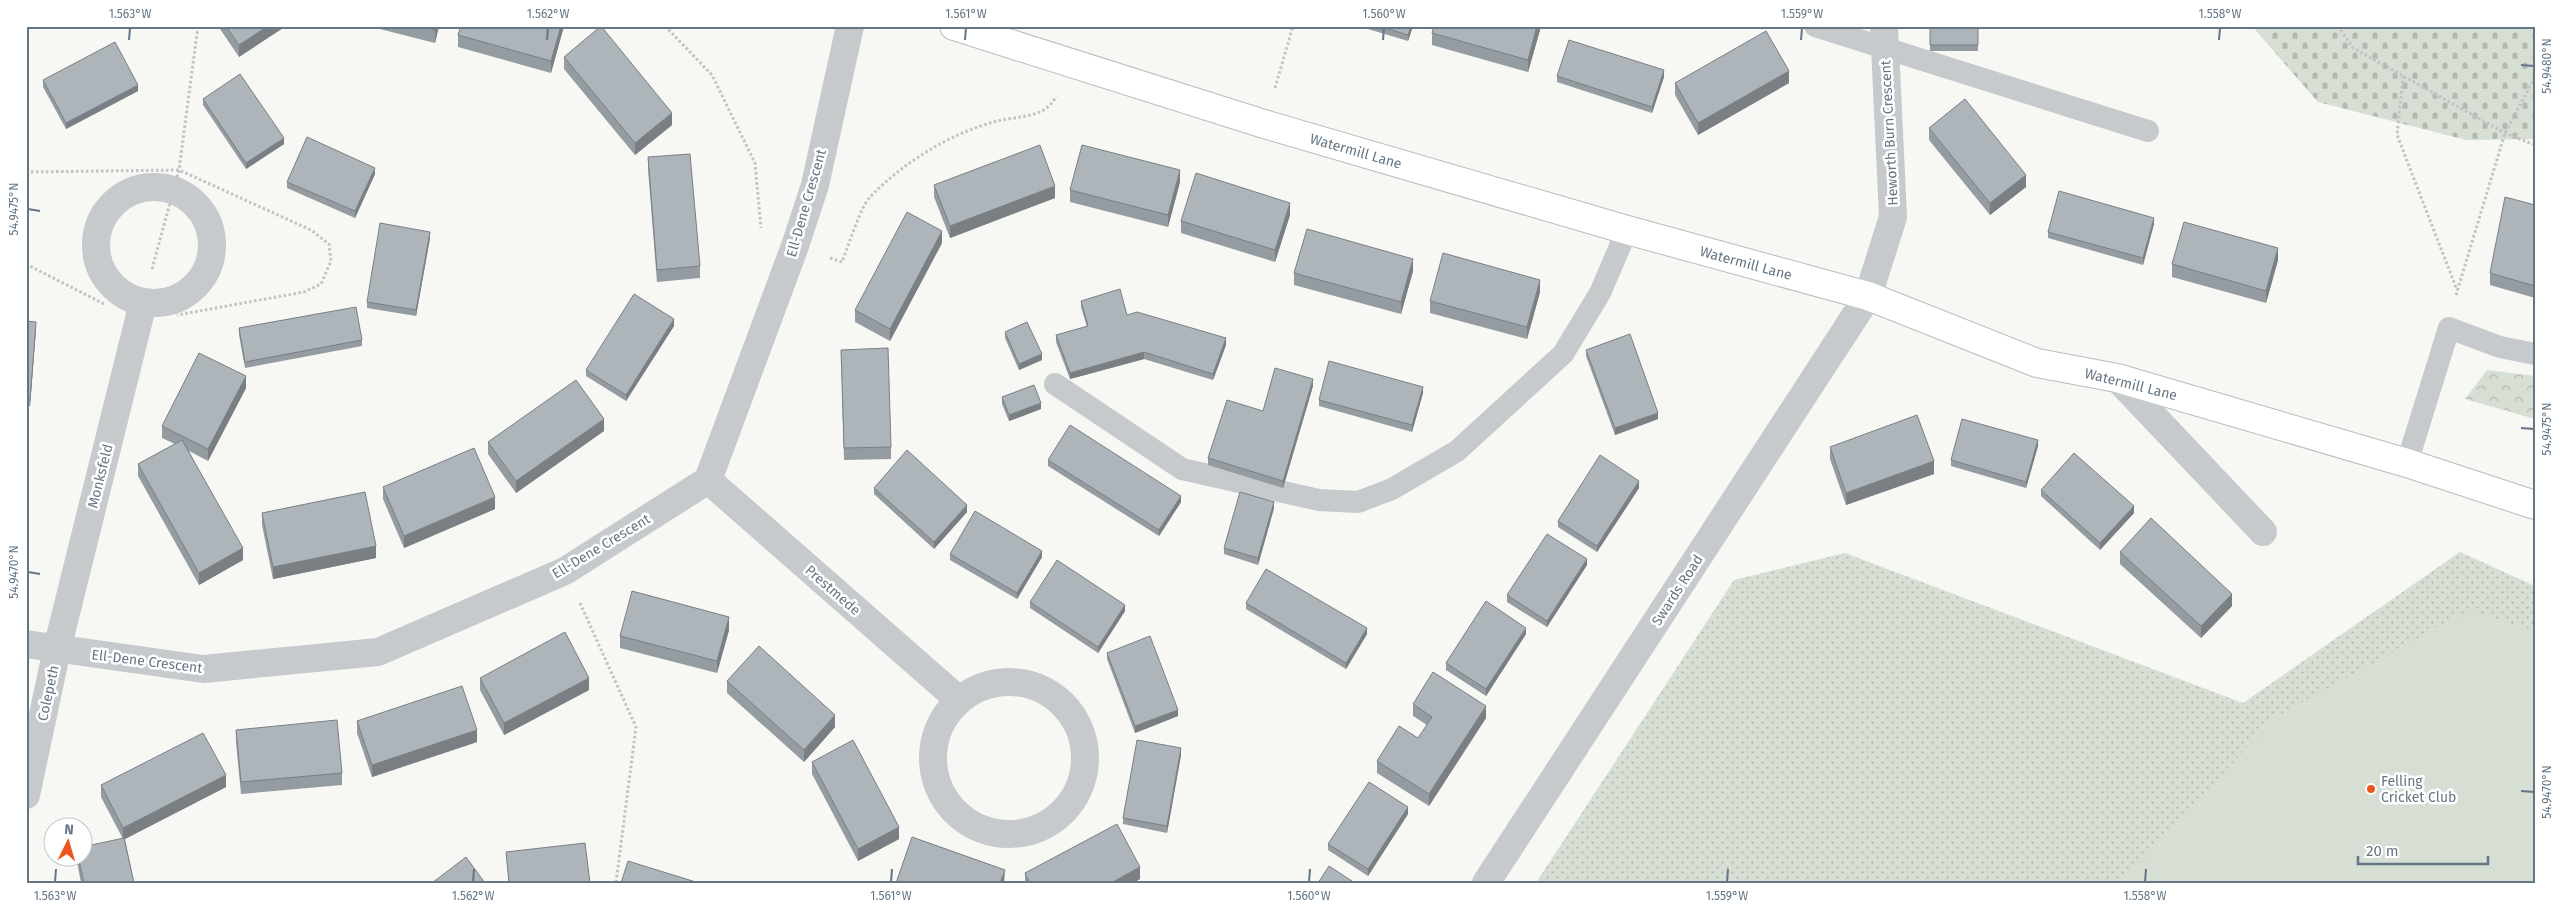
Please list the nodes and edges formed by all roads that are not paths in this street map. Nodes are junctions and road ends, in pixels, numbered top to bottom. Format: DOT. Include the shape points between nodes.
graph roads {
  1 [pos="850,26"];
  2 [pos="954,26"];
  3 [pos="1815,26"];
  4 [pos="1884,37"];
  5 [pos="2148,131"];
  6 [pos="1627,230"];
  7 [pos="1868,296"];
  8 [pos="141,312"];
  9 [pos="2535,354"];
  10 [pos="2118,378"];
  11 [pos="1056,384"];
  12 [pos="2407,463"];
  13 [pos="708,480"];
  14 [pos="2535,505"];
  15 [pos="2263,532"];
  16 [pos="26,644"];
  17 [pos="57,649"];
  18 [pos="959,700"];
  19 [pos="26,795"];
  20 [pos="1486,883"];
  1 -- 13 [label="street, Ell-Dene Crescent" via="815,185"];
  2 -- 6 [label="street, Watermill Lane" via="1264,124"];
  3 -- 4 [label="lane"];
  4 -- 5 [label="lane"];
  4 -- 7 [label="street, Heworth Burn Crescent" via="1893,217"];
  6 -- 7 [label="street, Watermill Lane"];
  6 -- 11 [label="lane" via="1600,293 1563,354 1457,451 1392,488 1358,502 1319,500 1182,470"];
  7 -- 10 [label="street, Watermill Lane" via="2037,363"];
  7 -- 20 [label="street, Swards Road"];
  8 -- 8 [label="street" via="108,283 97,260 95,240 103,215 116,200 134,190 176,179 210,225 211,260 203,278 189,292"];
  8 -- 17 [label="street, Monksfeld"];
  9 -- 12 [label="lane" via="2500,347 2449,328"];
  10 -- 12 [label="street, Watermill Lane"];
  10 -- 15 [label="street"];
  12 -- 14 [label="street, Watermill Lane"];
  13 -- 17 [label="street, Ell-Dene Crescent" via="565,571 378,652 203,669"];
  13 -- 18 [label="street, Prestmede"];
  16 -- 17 [label="street, Ell-Dene Crescent"];
  17 -- 19 [label="street, Colepeth"];
  18 -- 18 [label="street" via="982,686 1009,682 1036,686 1063,703 1079,725 1085,746 1085,772 1076,798 1058,818 1021,834 994,834 966,822 947,803 933,766 935,739 946,714"];
}
